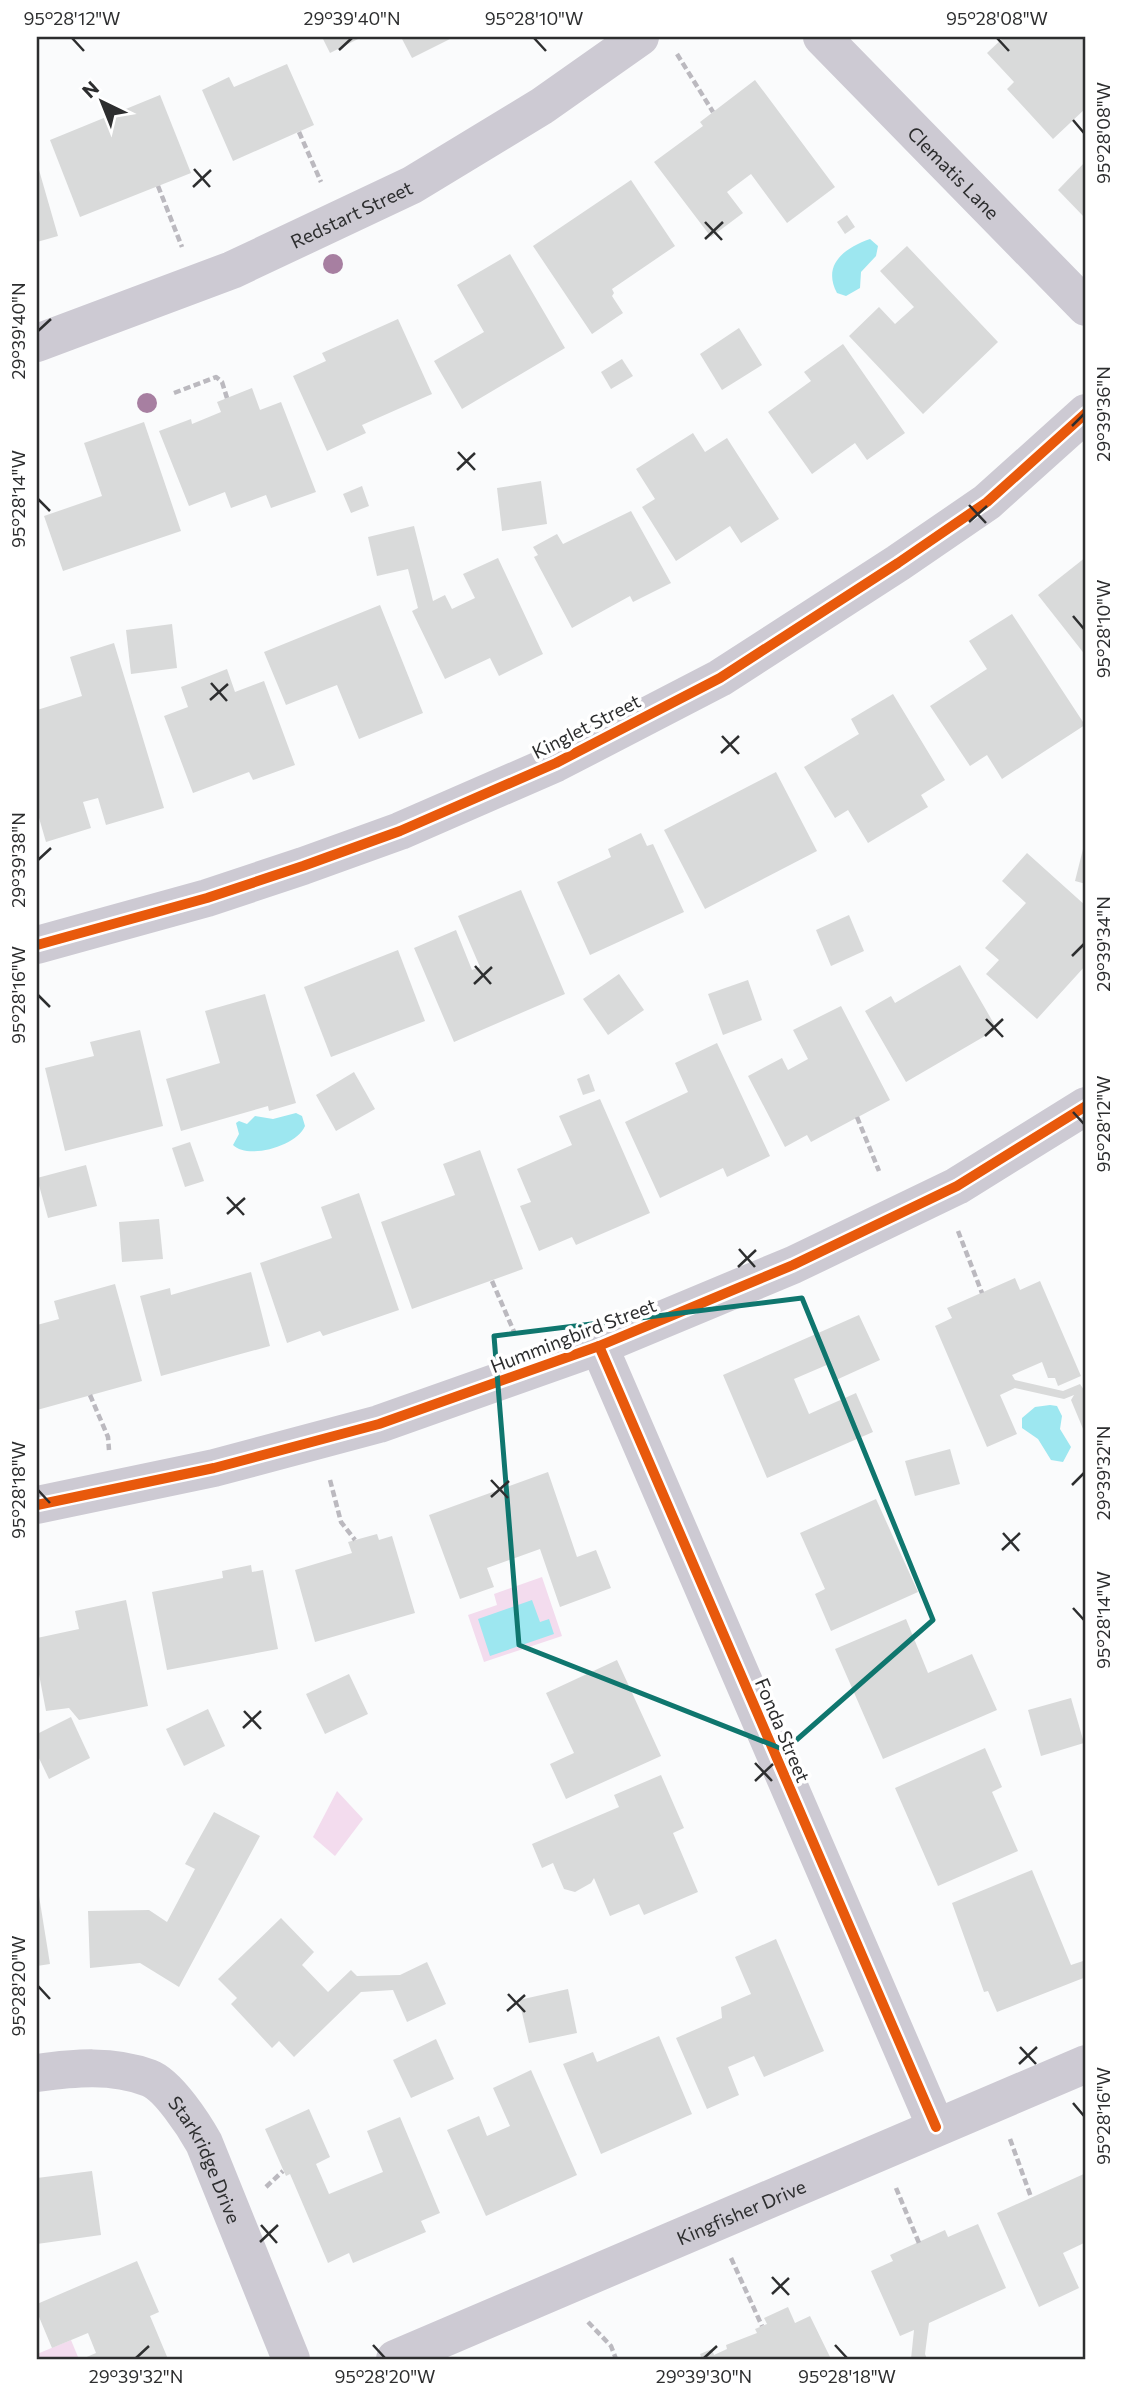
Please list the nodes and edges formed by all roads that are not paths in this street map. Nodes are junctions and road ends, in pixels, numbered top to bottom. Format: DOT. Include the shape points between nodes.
graph roads {
  1 [pos="640,37"];
  2 [pos="822,37"];
  3 [pos="1086,307"];
  4 [pos="37,343"];
  5 [pos="1086,413"];
  6 [pos="37,945"];
  7 [pos="1086,1106"];
  8 [pos="599,1346"];
  9 [pos="37,1505"];
  10 [pos="1086,2064"];
  11 [pos="37,2073"];
  12 [pos="936,2127"];
  13 [pos="291,2359"];
  14 [pos="395,2359"];
  1 -- 4 [label="street, Redstart Street" via="542,106 412,185 196,284"];
  2 -- 3 [label="street, Clematis Lane"];
  5 -- 6 [label="street, Kinglet Street" via="987,502 888,569 720,678 556,763 400,831 303,866"];
  7 -- 8 [label="street, Hummingbird Street" via="944,1192 793,1265"];
  8 -- 9 [label="street, Hummingbird Street" via="379,1424 214,1468"];
  8 -- 12 [label="street, Fonda Street"];
  10 -- 12 [label="street, Kingfisher Drive"];
  11 -- 13 [label="street, Starkridge Drive" via="89,2066 151,2078 183,2109 204,2143"];
  12 -- 14 [label="street, Kingfisher Drive"];
}
